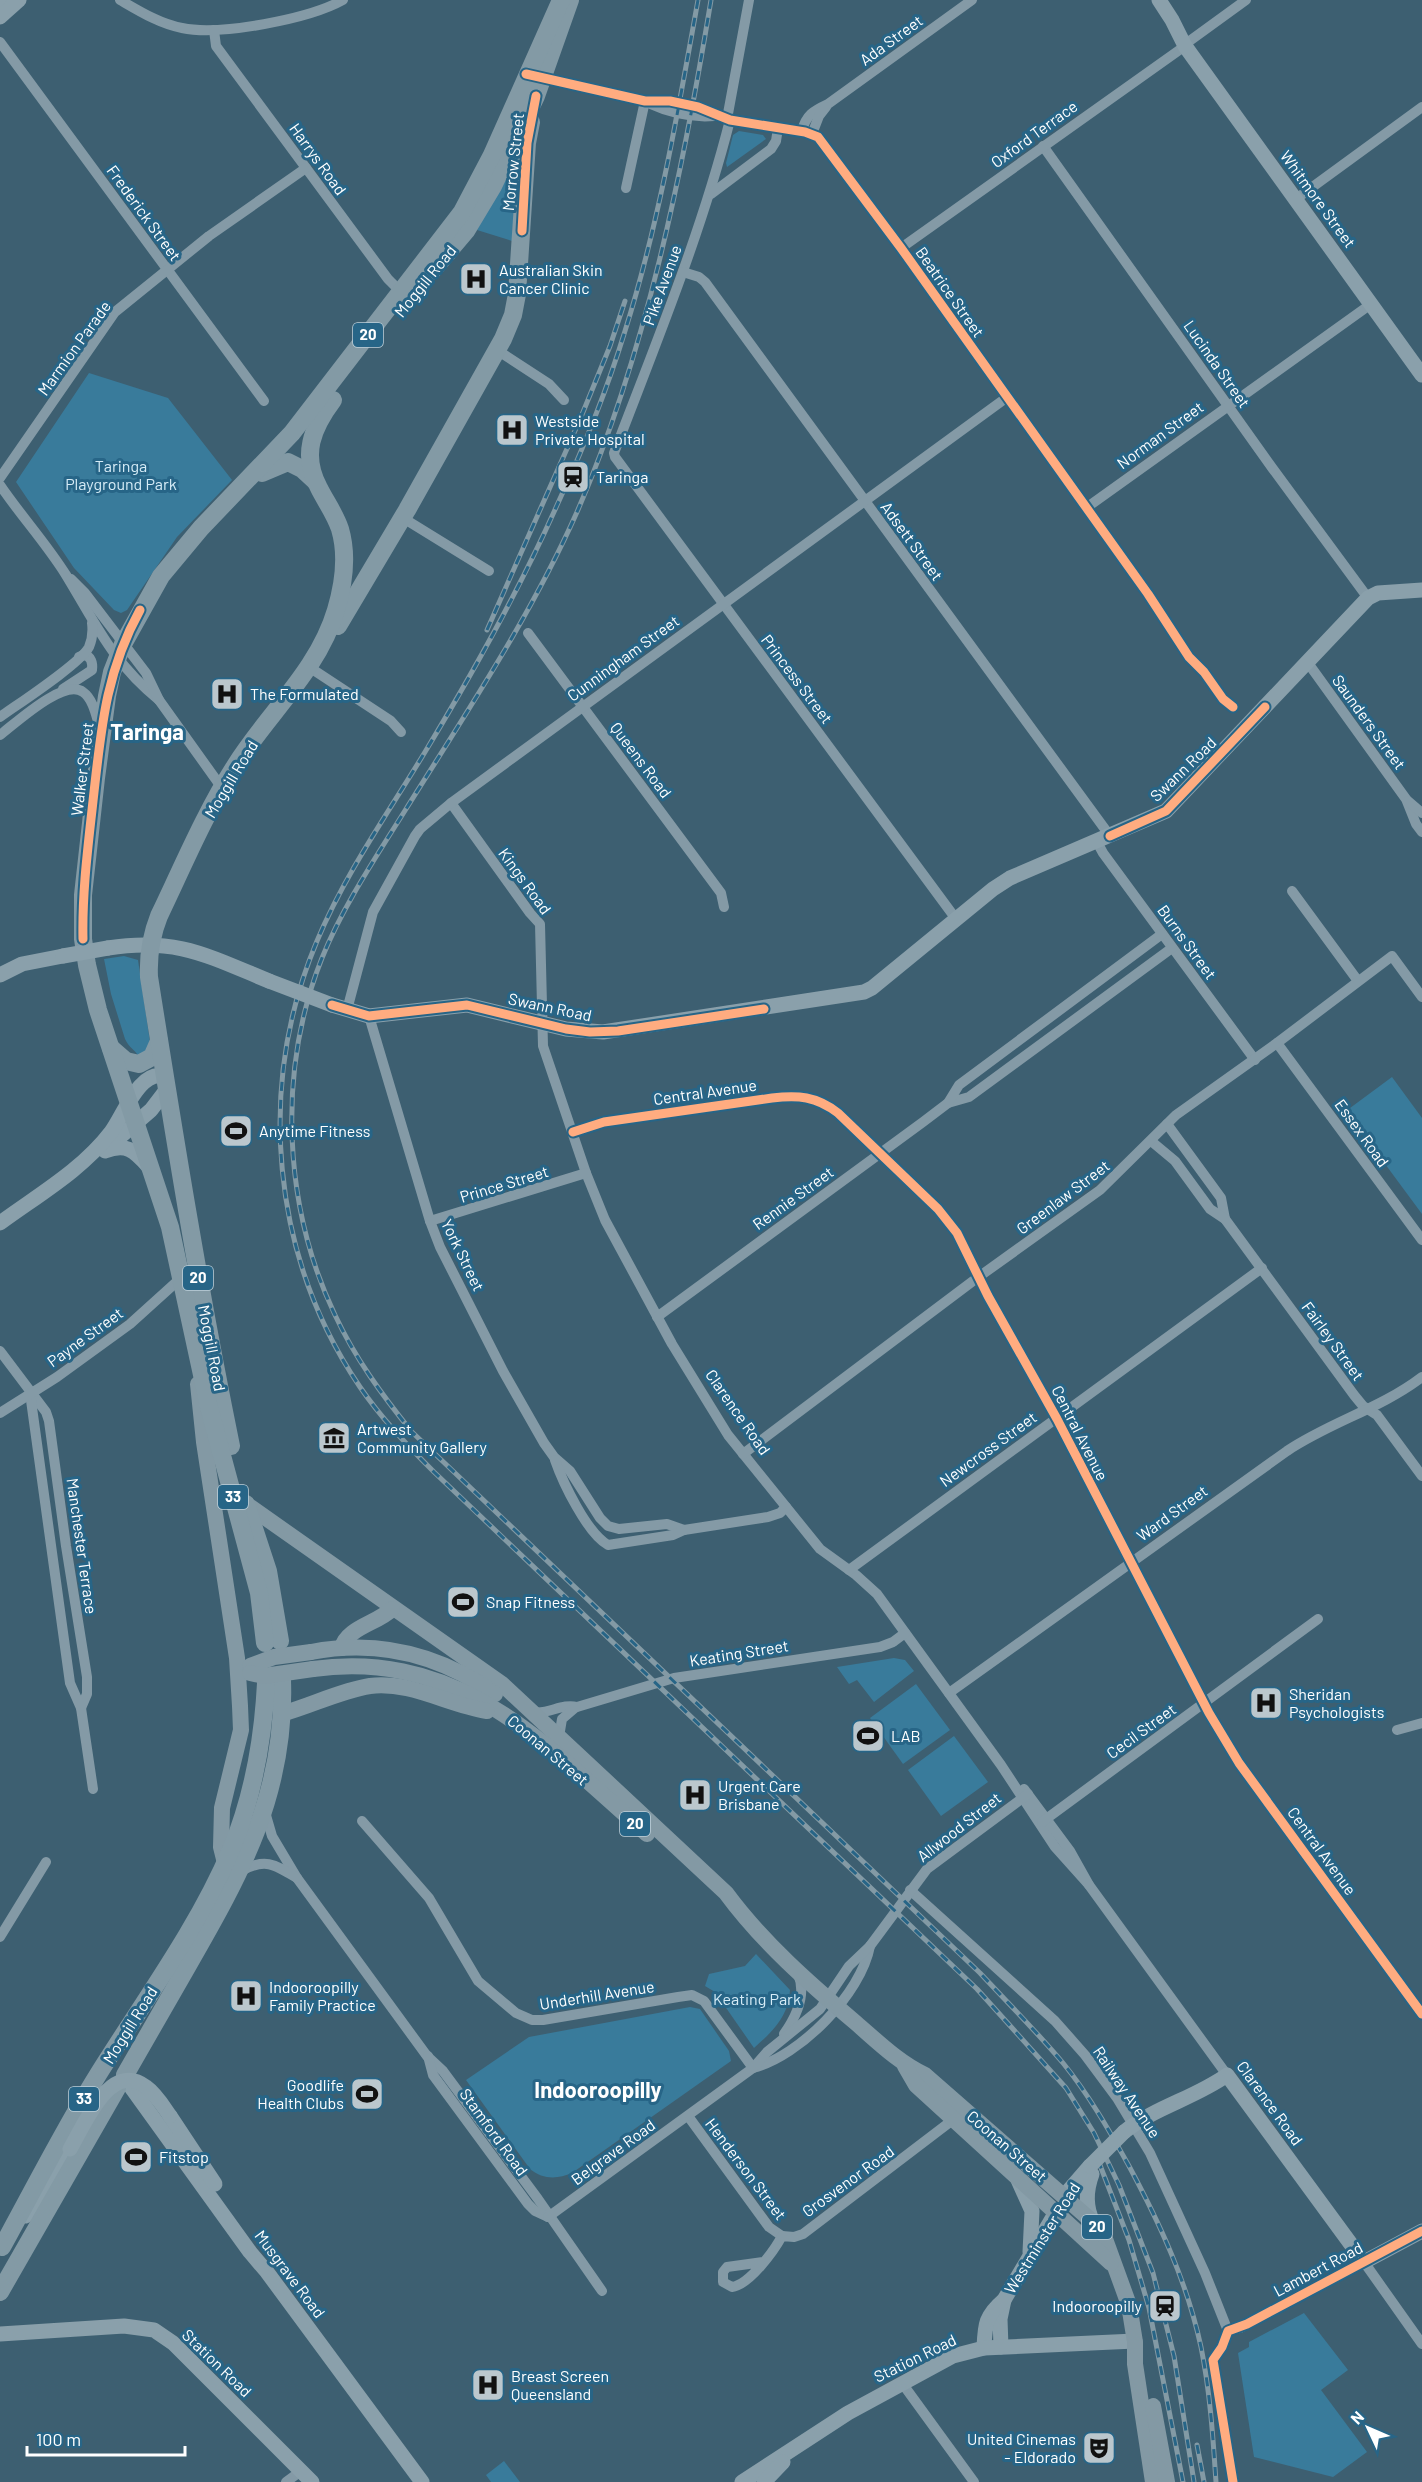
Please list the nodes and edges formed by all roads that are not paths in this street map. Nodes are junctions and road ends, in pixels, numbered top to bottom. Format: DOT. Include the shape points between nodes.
graph roads {
  1 [pos="19,0"];
  2 [pos="120,0"];
  3 [pos="343,0"];
  4 [pos="561,0"];
  5 [pos="570,0"];
  6 [pos="748,0"];
  7 [pos="972,0"];
  8 [pos="1149,0"];
  9 [pos="1159,0"];
  10 [pos="1246,0"];
  11 [pos="0,17"];
  12 [pos="214,30"];
  13 [pos="0,42"];
  14 [pos="1184,45"];
  15 [pos="535,76"];
  16 [pos="536,96"];
  17 [pos="645,101"];
  18 [pos="1422,107"];
  19 [pos="725,119"];
  20 [pos="778,128"];
  21 [pos="807,133"];
  22 [pos="1043,146"];
  23 [pos="306,168"];
  24 [pos="626,188"];
  25 [pos="710,195"];
  26 [pos="1296,199"];
  27 [pos="901,248"];
  28 [pos="166,270"];
  29 [pos="683,272"];
  30 [pos="408,292"];
  31 [pos="1371,304"];
  32 [pos="497,350"];
  33 [pos="1422,375"];
  34 [pos="1006,398"];
  35 [pos="564,400"];
  36 [pos="264,401"];
  37 [pos="1227,405"];
  38 [pos="615,457"];
  39 [pos="0,478"];
  40 [pos="247,481"];
  41 [pos="316,482"];
  42 [pos="0,485"];
  43 [pos="863,500"];
  44 [pos="1086,508"];
  45 [pos="402,518"];
  46 [pos="489,572"];
  47 [pos="66,575"];
  48 [pos="1422,590"];
  49 [pos="1368,598"];
  50 [pos="723,604"];
  51 [pos="90,618"];
  52 [pos="528,633"];
  53 [pos="120,651"];
  54 [pos="320,652"];
  55 [pos="79,657"];
  56 [pos="1308,663"];
  57 [pos="309,667"];
  58 [pos="54,695"];
  59 [pos="159,700"];
  60 [pos="582,707"];
  61 [pos="1233,707"];
  62 [pos="0,717"];
  63 [pos="101,731"];
  64 [pos="401,732"];
  65 [pos="0,735"];
  66 [pos="222,788"];
  67 [pos="1406,799"];
  68 [pos="451,803"];
  69 [pos="1422,813"];
  70 [pos="1422,832"];
  71 [pos="1103,839"];
  72 [pos="1292,891"];
  73 [pos="724,907"];
  74 [pos="956,919"];
  75 [pos="1162,934"];
  76 [pos="151,944"];
  77 [pos="1172,948"];
  78 [pos="0,975"];
  79 [pos="1358,981"];
  80 [pos="1422,997"];
  81 [pos="347,1010"];
  82 [pos="369,1016"];
  83 [pos="542,1022"];
  84 [pos="159,1041"];
  85 [pos="1277,1043"];
  86 [pos="110,1047"];
  87 [pos="1255,1060"];
  88 [pos="166,1083"];
  89 [pos="948,1103"];
  90 [pos="129,1104"];
  91 [pos="135,1124"];
  92 [pos="1167,1124"];
  93 [pos="573,1132"];
  94 [pos="1151,1141"];
  95 [pos="101,1153"];
  96 [pos="880,1153"];
  97 [pos="83,1162"];
  98 [pos="152,1170"];
  99 [pos="586,1173"];
  100 [pos="1225,1219"];
  101 [pos="430,1221"];
  102 [pos="0,1223"];
  103 [pos="1422,1240"];
  104 [pos="1262,1268"];
  105 [pos="980,1276"];
  106 [pos="182,1277"];
  107 [pos="657,1317"];
  108 [pos="0,1351"];
  109 [pos="197,1351"];
  110 [pos="1422,1377"];
  111 [pos="30,1393"];
  112 [pos="1369,1410"];
  113 [pos="0,1413"];
  114 [pos="1057,1419"];
  115 [pos="743,1454"];
  116 [pos="554,1457"];
  117 [pos="236,1472"];
  118 [pos="1422,1476"];
  119 [pos="246,1504"];
  120 [pos="786,1507"];
  121 [pos="684,1530"];
  122 [pos="1130,1562"];
  123 [pos="849,1570"];
  124 [pos="392,1609"];
  125 [pos="1318,1619"];
  126 [pos="905,1633"];
  127 [pos="342,1648"];
  128 [pos="372,1667"];
  129 [pos="244,1670"];
  130 [pos="949,1693"];
  131 [pos="1205,1703"];
  132 [pos="577,1707"];
  133 [pos="81,1708"];
  134 [pos="500,1711"];
  135 [pos="533,1712"];
  136 [pos="281,1714"];
  137 [pos="1422,1723"];
  138 [pos="1397,1730"];
  139 [pos="559,1737"];
  140 [pos="93,1789"];
  141 [pos="620,1794"];
  142 [pos="1025,1796"];
  143 [pos="265,1812"];
  144 [pos="362,1821"];
  145 [pos="1043,1822"];
  146 [pos="46,1862"];
  147 [pos="233,1867"];
  148 [pos="297,1878"];
  149 [pos="910,1890"];
  150 [pos="743,1916"];
  151 [pos="0,1937"];
  152 [pos="793,1966"];
  153 [pos="832,2002"];
  154 [pos="1422,2014"];
  155 [pos="774,2046"];
  156 [pos="905,2066"];
  157 [pos="753,2068"];
  158 [pos="1227,2075"];
  159 [pos="126,2079"];
  160 [pos="688,2116"];
  161 [pos="954,2120"];
  162 [pos="1128,2129"];
  163 [pos="1091,2170"];
  164 [pos="1012,2173"];
  165 [pos="1064,2196"];
  166 [pos="1056,2212"];
  167 [pos="548,2217"];
  168 [pos="1093,2222"];
  169 [pos="1422,2231"];
  170 [pos="782,2236"];
  171 [pos="1,2249"];
  172 [pos="1028,2260"];
  173 [pos="763,2262"];
  174 [pos="1364,2262"];
  175 [pos="1116,2268"];
  176 [pos="267,2272"];
  177 [pos="602,2290"];
  178 [pos="0,2292"];
  179 [pos="1004,2300"];
  180 [pos="1228,2331"];
  181 [pos="0,2334"];
  182 [pos="1135,2342"];
  183 [pos="1422,2344"];
  184 [pos="1001,2347"];
  185 [pos="984,2348"];
  186 [pos="902,2383"];
  187 [pos="798,2446"];
  188 [pos="301,2471"];
  189 [pos="286,2482"];
  190 [pos="312,2482"];
  191 [pos="422,2482"];
  192 [pos="743,2482"];
  193 [pos="764,2482"];
  194 [pos="974,2482"];
  195 [pos="1153,2482"];
  196 [pos="1167,2482"];
  1 -- 11 [label="street"];
  2 -- 12 [label="street" via="183,29"];
  3 -- 12 [label="street" via="303,17"];
  4 -- 15 [label="highway, Moggill Road / 20"];
  5 -- 15 [label="highway, Moggill Road / 20"];
  6 -- 19 [label="street, Pike Avenue"];
  7 -- 21 [label="street, Ada Street" via="828,104"];
  8 -- 14 [label="street, Whitmore Street"];
  9 -- 14 [label="street, Whitmore Street"];
  10 -- 14 [label="street, Oxford Terrace"];
  12 -- 23 [label="street, Harrys Road" via="216,46"];
  13 -- 28 [label="street, Frederick Street"];
  14 -- 22 [label="street, Oxford Terrace"];
  14 -- 26 [label="street, Whitmore Street"];
  15 -- 16 [label="highway, Moggill Road / 20"];
  15 -- 17 [label="street"];
  15 -- 30 [label="highway, Moggill Road / 20" via="473,194"];
  16 -- 30 [label="highway, Moggill Road / 20" via="481,207 462,235"];
  16 -- 32 [label="highway, Morrow Street / 20" via="527,143 517,294 511,321"];
  17 -- 19 [label="street" via="698,107"];
  17 -- 24 [label="street"];
  18 -- 26 [label="street"];
  19 -- 20 [label="street"];
  19 -- 25 [label="street, Pike Avenue"];
  20 -- 21 [label="street"];
  20 -- 25 [label="street" via="771,149"];
  21 -- 27 [label="street, Beatrice Street" via="823,143"];
  22 -- 27 [label="street, Oxford Terrace"];
  22 -- 37 [label="street, Lucinda Street"];
  23 -- 28 [label="street, Marmion Parade"];
  23 -- 30 [label="street, Harrys Road" via="388,279"];
  25 -- 29 [label="street, Pike Avenue"];
  26 -- 31 [label="street, Whitmore Street"];
  27 -- 34 [label="street, Beatrice Street"];
  28 -- 36 [label="street, Frederick Street"];
  28 -- 39 [label="street, Marmion Parade" via="115,312"];
  29 -- 38 [label="street, Pike Avenue"];
  29 -- 43 [label="street, Adsett Street" via="705,282"];
  30 -- 40 [label="highway, Moggill Road / 20" via="292,433"];
  30 -- 41 [label="highway, Moggill Road / 20" via="318,422 309,448"];
  31 -- 33 [label="street, Whitmore Street"];
  31 -- 37 [label="street, Norman Street"];
  32 -- 35 [label="street" via="549,384"];
  32 -- 45 [label="highway, Morrow Street / 20"];
  34 -- 43 [label="street, Cunningham Street"];
  34 -- 44 [label="street, Beatrice Street"];
  37 -- 44 [label="street, Norman Street"];
  37 -- 49 [label="street, Lucinda Street"];
  38 -- 50 [label="street, Princess Street"];
  40 -- 41 [label="highway" via="288,462"];
  40 -- 53 [label="highway, Walker Street / 20" via="165,571"];
  41 -- 54 [label="highway, Moggill Road / 20" via="340,529 345,558 336,610"];
  42 -- 47 [label="street"];
  43 -- 50 [label="street, Cunningham Street"];
  43 -- 71 [label="street, Adsett Street"];
  44 -- 61 [label="street, Beatrice Street" via="1189,657"];
  45 -- 46 [label="street"];
  45 -- 54 [label="highway, Morrow Street / 20"];
  47 -- 51 [label="street"];
  47 -- 53 [label="street" via="85,593"];
  48 -- 49 [label="street" via="1378,593"];
  49 -- 56 [label="street, Swann Road"];
  50 -- 60 [label="street, Cunningham Street"];
  50 -- 74 [label="street, Princess Street"];
  51 -- 53 [label="street"];
  51 -- 55 [label="street" via="91,641"];
  52 -- 60 [label="street, Queens Road"];
  53 -- 59 [label="street"];
  53 -- 59 [label="street" via="148,676"];
  53 -- 63 [label="highway, Walker Street / 20"];
  54 -- 57 [label="highway, Moggill Road / 20"];
  55 -- 58 [label="street" via="89,657 91,670"];
  55 -- 62 [label="street"];
  56 -- 67 [label="street, Saunders Street"];
  56 -- 71 [label="street, Swann Road" via="1166,811"];
  57 -- 64 [label="street" via="391,721"];
  57 -- 66 [label="highway, Moggill Road / 20" via="248,746"];
  58 -- 63 [label="street" via="68,689 84,692"];
  58 -- 65 [label="street"];
  59 -- 66 [label="street"];
  60 -- 68 [label="street, Cunningham Street"];
  60 -- 73 [label="street, Queens Road" via="721,893"];
  63 -- 86 [label="highway, Walker Street / 20" via="83,924 92,990"];
  66 -- 76 [label="highway, Moggill Road / 20" via="159,916"];
  67 -- 69 [label="street, Saunders Street"];
  67 -- 70 [label="street, Saunders Street"];
  68 -- 81 [label="street, Cunningham Street" via="420,829 373,912"];
  68 -- 83 [label="street, Kings Road" via="540,924"];
  71 -- 74 [label="street, Swann Road" via="1010,878"];
  71 -- 75 [label="street, Burns Street" via="1103,853"];
  72 -- 79 [label="street"];
  74 -- 83 [label="street, Swann Road" via="864,992 618,1031 580,1031"];
  75 -- 77 [label="street, Burns Street"];
  75 -- 89 [label="street, Rennie Street" via="959,1085"];
  76 -- 78 [label="street, Swann Road, bridge" via="22,964"];
  76 -- 81 [label="street, Swann Road, bridge" via="199,952"];
  76 -- 84 [label="highway, Moggill Road / 20" via="149,977"];
  77 -- 87 [label="street, Burns Street"];
  77 -- 89 [label="street, Rennie Street" via="969,1097"];
  79 -- 80 [label="street, Greenlaw Street" via="1392,956"];
  79 -- 85 [label="street, Greenlaw Street"];
  81 -- 82 [label="street, Swann Road"];
  82 -- 83 [label="street, Swann Road" via="467,1005"];
  82 -- 101 [label="street, York Street"];
  83 -- 93 [label="street, Clarence Road" via="543,1046"];
  84 -- 86 [label="highway" via="152,1057 139,1064 126,1061"];
  84 -- 88 [label="highway, Moggill Road / 20"];
  85 -- 87 [label="street, Greenlaw Street"];
  85 -- 103 [label="street, Essex Road"];
  86 -- 90 [label="highway, Moggill Road / 20"];
  87 -- 92 [label="street, Greenlaw Street"];
  88 -- 90 [label="street" via="156,1075 146,1079"];
  88 -- 91 [label="street" via="156,1105"];
  88 -- 117 [label="highway, Moggill Road / 20" via="212,1357"];
  89 -- 96 [label="street, Rennie Street"];
  90 -- 91 [label="highway, Moggill Road / 20"];
  90 -- 97 [label="street" via="106,1138"];
  91 -- 95 [label="street"];
  91 -- 98 [label="highway, Moggill Road / 20"];
  92 -- 94 [label="street, Greenlaw Street"];
  92 -- 100 [label="street, Fairley Street" via="1221,1198"];
  93 -- 96 [label="street, Central Avenue" via="612,1121 799,1096 829,1106"];
  93 -- 99 [label="street, Clarence Road"];
  94 -- 100 [label="street, Fairley Street" via="1176,1163 1210,1209"];
  94 -- 105 [label="street, Greenlaw Street" via="1101,1190"];
  95 -- 97 [label="street"];
  95 -- 98 [label="street" via="129,1148"];
  96 -- 105 [label="street, Central Avenue" via="951,1223"];
  96 -- 107 [label="street, Rennie Street"];
  97 -- 102 [label="street"];
  98 -- 106 [label="highway, Moggill Road / 20"];
  99 -- 101 [label="street, Prince Street"];
  99 -- 107 [label="street, Clarence Road" via="605,1220"];
  100 -- 104 [label="street, Fairley Street"];
  101 -- 116 [label="street, York Street" via="503,1371"];
  104 -- 112 [label="street, Fairley Street"];
  104 -- 114 [label="street, Newcross Street"];
  105 -- 114 [label="street, Central Avenue"];
  105 -- 115 [label="street, Greenlaw Street"];
  106 -- 109 [label="highway, Moggill Road / 20"];
  106 -- 111 [label="street, Payne Street" via="96,1349"];
  107 -- 115 [label="street, Clarence Road" via="698,1388"];
  108 -- 111 [label="street, Manchester Terrace"];
  109 -- 119 [label="highway, Moggill Road / 33" via="272,1642 268,1571"];
  109 -- 129 [label="main road, Moggill Road / 20" via="198,1396"];
  110 -- 112 [label="street, Ward Street"];
  111 -- 113 [label="street, Payne Street"];
  111 -- 133 [label="street, Manchester Terrace" via="70,1683"];
  111 -- 133 [label="street, Manchester Terrace" via="49,1421 88,1685"];
  112 -- 118 [label="street, Fairley Street" via="1377,1415"];
  112 -- 122 [label="street, Ward Street" via="1330,1425 1299,1443"];
  114 -- 122 [label="street, Central Avenue"];
  114 -- 123 [label="street, Newcross Street"];
  115 -- 120 [label="street, Clarence Road"];
  116 -- 121 [label="street, York Street" via="570,1471 608,1526 667,1524"];
  116 -- 121 [label="street, York Street" via="560,1475 602,1541 615,1545"];
  117 -- 119 [label="highway, Moggill Road / 33"];
  119 -- 124 [label="main road, Coonan Street / 20"];
  120 -- 121 [label="street, York Street" via="768,1517"];
  120 -- 123 [label="street, Clarence Road" via="823,1552"];
  122 -- 130 [label="street, Ward Street"];
  122 -- 131 [label="street, Central Avenue"];
  123 -- 126 [label="street, Clarence Road" via="877,1594"];
  124 -- 127 [label="main road" via="380,1620 350,1634"];
  124 -- 135 [label="main road, Coonan Street / 20" via="501,1684"];
  125 -- 131 [label="street, Cecil Street"];
  126 -- 130 [label="street, Clarence Road"];
  126 -- 132 [label="street, Keating Street" via="880,1647 674,1678"];
  127 -- 128 [label="main road" via="348,1656"];
  127 -- 129 [label="main road, Coonan Street, bridge" via="274,1657"];
  127 -- 141 [label="main road, Coonan Street" via="410,1653 445,1664 507,1702"];
  128 -- 129 [label="main road, Coonan Street / 20, bridge" via="333,1667 264,1676"];
  128 -- 134 [label="main road, Coonan Street / 20" via="454,1686"];
  129 -- 147 [label="main road, Moggill Road" via="241,1730 220,1830 221,1847"];
  130 -- 142 [label="street, Clarence Road"];
  131 -- 145 [label="street, Cecil Street"];
  131 -- 154 [label="street, Central Avenue" via="1239,1763"];
  132 -- 135 [label="street, Keating Street"];
  132 -- 139 [label="street" via="562,1719"];
  133 -- 140 [label="street, Manchester Terrace"];
  134 -- 136 [label="main road" via="485,1712 407,1689 371,1686"];
  134 -- 150 [label="main road, Coonan Street / 20" via="607,1799 719,1901"];
  135 -- 139 [label="main road, Coonan Street / 20"];
  136 -- 143 [label="highway, Moggill Road / 33"];
  136 -- 147 [label="highway, Moggill Road / 33" via="274,1682"];
  137 -- 138 [label="street"];
  139 -- 141 [label="main road, Coonan Street / 20"];
  141 -- 150 [label="main road, Coonan Street / 20" via="726,1893"];
  142 -- 145 [label="street, Clarence Road"];
  142 -- 149 [label="street, Allwood Street" via="933,1863"];
  143 -- 147 [label="highway, Moggill Road / 33"];
  143 -- 148 [label="street, Stamford Road" via="273,1836"];
  144 -- 157 [label="street, Underhill Avenue" via="424,1892 476,1978 516,2013 543,2020 694,1996 709,2007"];
  145 -- 158 [label="street, Clarence Road" via="1070,1851 1089,1885"];
  146 -- 151 [label="street"];
  147 -- 148 [label="street, Stamford Road" via="276,1865"];
  147 -- 159 [label="highway, Moggill Road / 33" via="218,1915"];
  147 -- 171 [label="highway, Moggill Road / 33" via="197,1917 82,2101"];
  148 -- 167 [label="street, Stamford Road" via="428,2056 434,2075 528,2204"];
  149 -- 153 [label="street, Allwood Street" via="870,1946 849,1966"];
  149 -- 162 [label="street, Railway Avenue" via="1055,2020 1106,2082 1122,2106"];
  150 -- 152 [label="main road, Coonan Street / 20"];
  152 -- 153 [label="main road, Coonan Street / 20"];
  152 -- 155 [label="street, Belgrave Road" via="801,1981 801,1998 791,2023"];
  153 -- 155 [label="street, Belgrave Road"];
  153 -- 156 [label="main road, Coonan Street / 20"];
  153 -- 157 [label="street, Belgrave Road" via="827,2022 773,2061"];
  155 -- 157 [label="street, Belgrave Road"];
  156 -- 161 [label="main road, Coonan Street / 20" via="916,2085"];
  156 -- 165 [label="main road, Coonan Street / 20" via="925,2075"];
  157 -- 160 [label="street, Belgrave Road"];
  158 -- 162 [label="street"];
  158 -- 174 [label="street, Clarence Road"];
  159 -- 176 [label="street, Musgrave Road"];
  159 -- 178 [label="highway, Moggill Road / 33"];
  160 -- 167 [label="street, Belgrave Road"];
  160 -- 170 [label="street, Henderson Street" via="770,2229"];
  161 -- 164 [label="main road, Coonan Street / 20"];
  161 -- 170 [label="street, Grosvenor Road" via="801,2235"];
  162 -- 163 [label="street, bridge"];
  162 -- 180 [label="street, Railway Avenue" via="1150,2153"];
  163 -- 165 [label="street, Westminster Road"];
  163 -- 168 [label="street" via="1087,2197"];
  164 -- 166 [label="main road, Coonan Street / 20"];
  164 -- 172 [label="street" via="1024,2189 1032,2211"];
  165 -- 166 [label="main road, Westminster Road"];
  165 -- 168 [label="main road, Coonan Street / 20"];
  166 -- 172 [label="street, Westminster Road"];
  166 -- 175 [label="main road, Coonan Street / 20"];
  167 -- 177 [label="street, Stamford Road"];
  168 -- 175 [label="main road, Coonan Street / 20" via="1105,2239"];
  169 -- 174 [label="street, Lambert Road"];
  170 -- 173 [label="street"];
  171 -- 176 [label="street, bridge" via="34,2205 101,2097 117,2082 132,2081 144,2085 170,2116 234,2213"];
  172 -- 179 [label="street, Westminster Road"];
  174 -- 180 [label="street, Lambert Road"];
  174 -- 183 [label="street, Clarence Road"];
  175 -- 182 [label="main road, Coonan Street / 20" via="1129,2305"];
  176 -- 191 [label="street, Musgrave Road"];
  179 -- 184 [label="street, Westminster Road"];
  179 -- 185 [label="street, Westminster Road" via="988,2317"];
  181 -- 188 [label="street, Station Road" via="124,2326 154,2331 173,2343"];
  182 -- 184 [label="street, Station Road"];
  182 -- 195 [label="main road, Coonan Street / 20"];
  182 -- 196 [label="main road, Coonan Street / 20" via="1146,2368"];
  184 -- 185 [label="street, Station Road"];
  185 -- 186 [label="street, Station Road" via="953,2356"];
  186 -- 187 [label="street, Station Road"];
  186 -- 194 [label="street"];
  187 -- 192 [label="street, Station Road"];
  187 -- 193 [label="street, Station Road"];
  188 -- 189 [label="street"];
  188 -- 190 [label="street, Station Road"];
}
